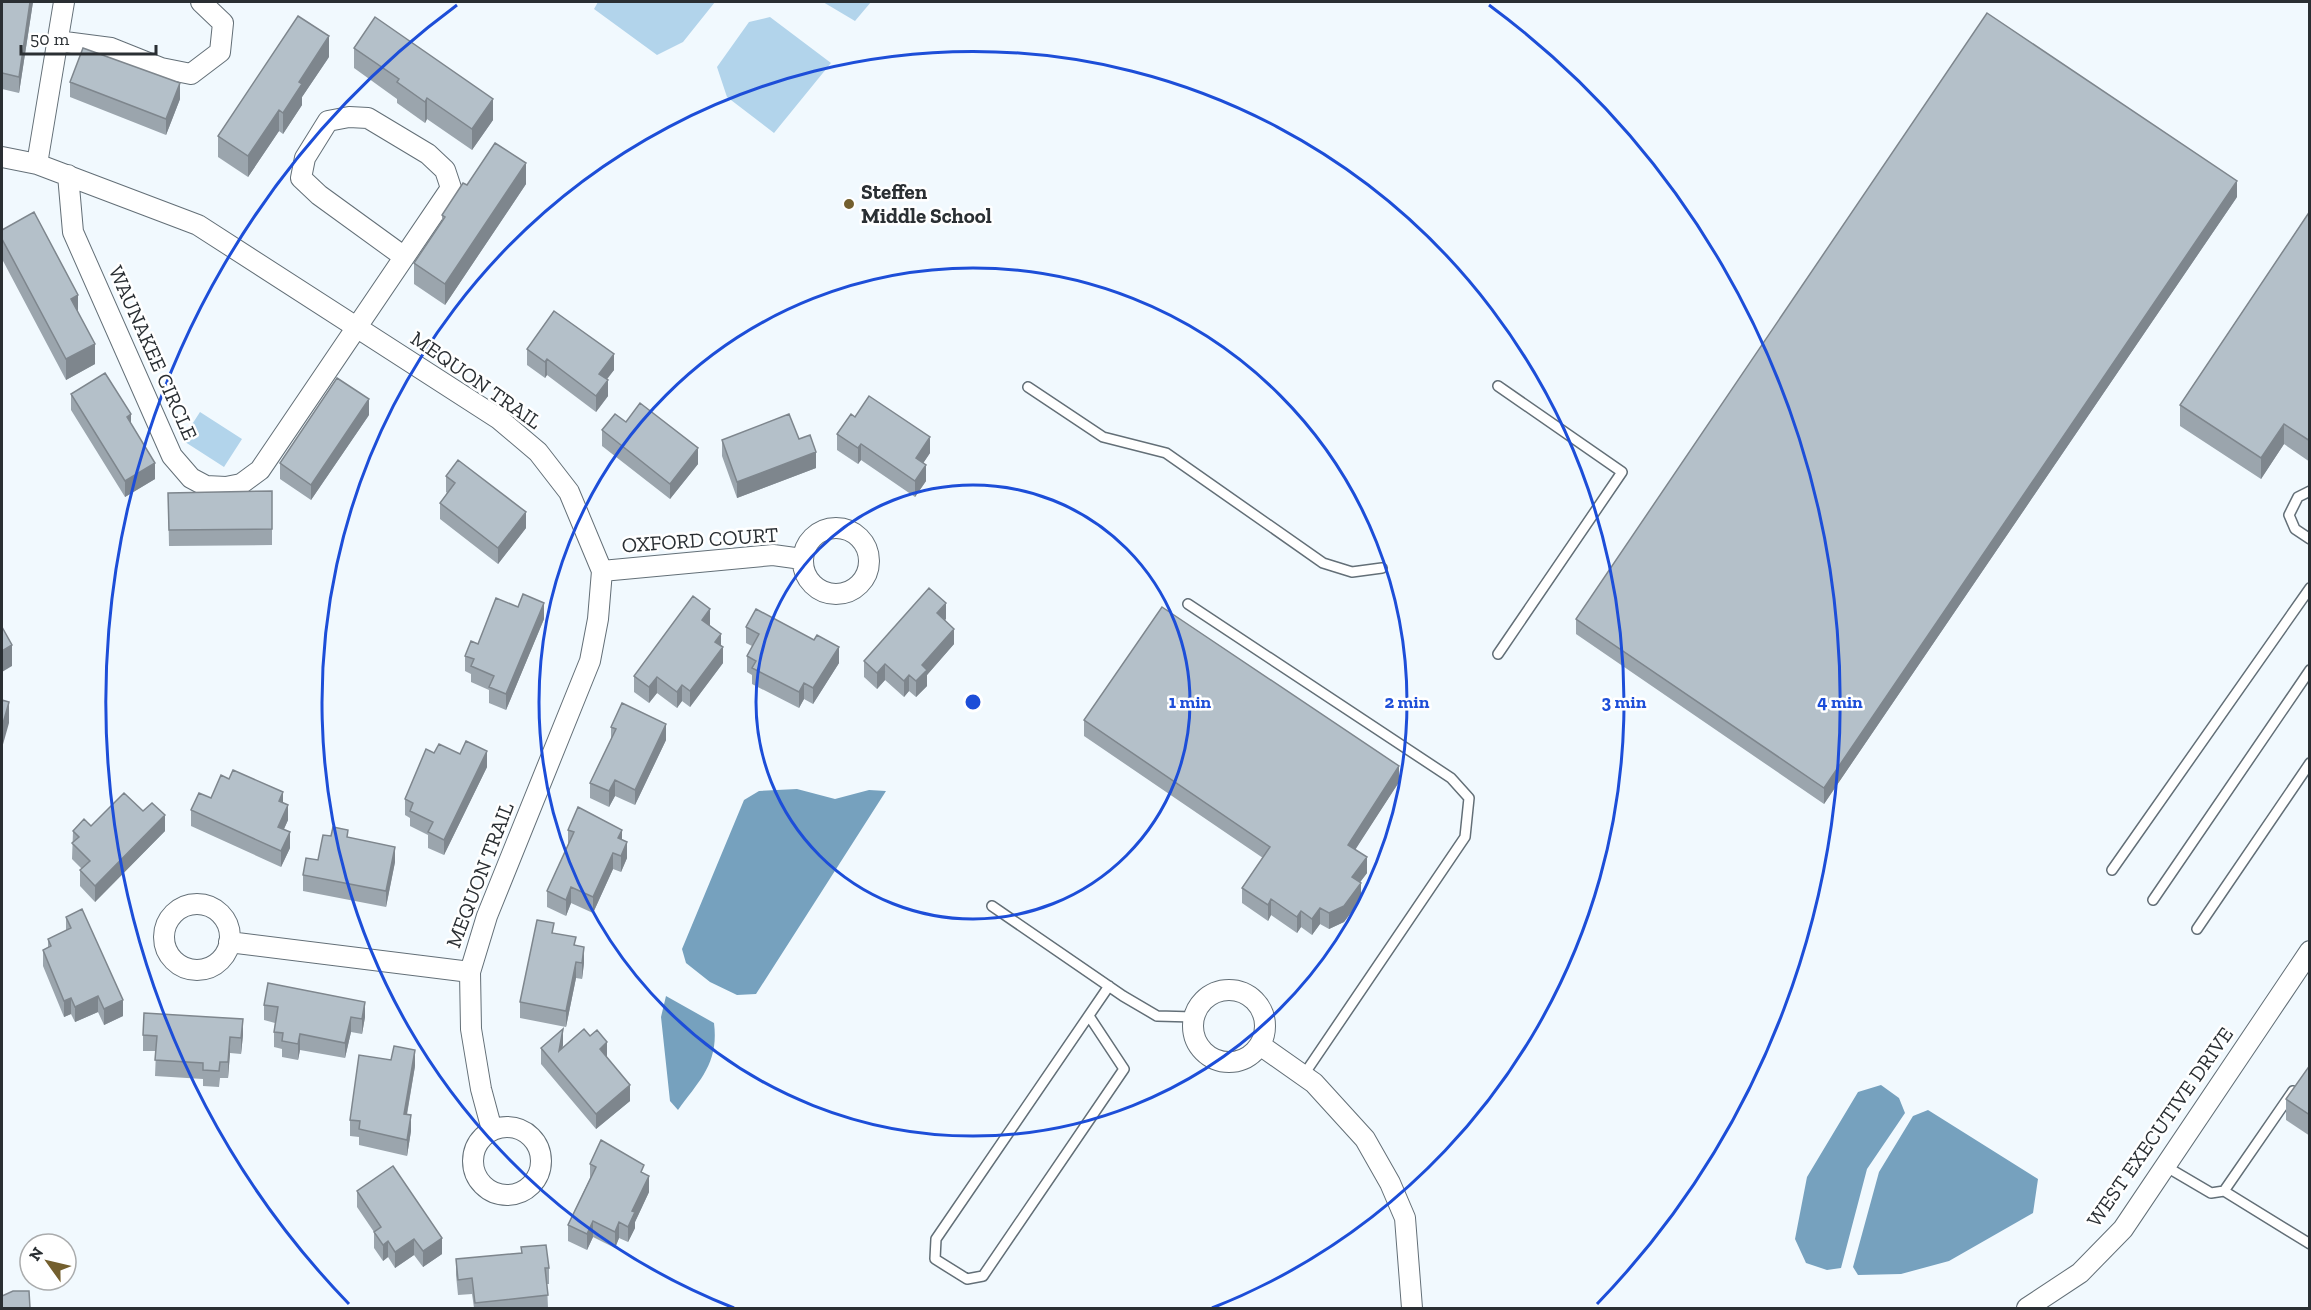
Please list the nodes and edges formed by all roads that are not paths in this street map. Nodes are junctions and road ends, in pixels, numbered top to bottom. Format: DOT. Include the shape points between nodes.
graph roads {
  1 [pos="64,2"];
  2 [pos="201,2"];
  3 [pos="57,41"];
  4 [pos="2,157"];
  5 [pos="37,164"];
  6 [pos="68,175"];
  7 [pos="403,256"];
  8 [pos="358,328"];
  9 [pos="1498,386"];
  10 [pos="1028,387"];
  11 [pos="2310,490"];
  12 [pos="2310,539"];
  13 [pos="802,559"];
  14 [pos="1382,568"];
  15 [pos="602,571"];
  16 [pos="2310,588"];
  17 [pos="1188,604"];
  18 [pos="1498,654"];
  19 [pos="2310,670"];
  20 [pos="2310,763"];
  21 [pos="2112,870"];
  22 [pos="2153,900"];
  23 [pos="992,906"];
  24 [pos="2197,929"];
  25 [pos="229,942"];
  26 [pos="2310,951"];
  27 [pos="470,972"];
  28 [pos="1108,986"];
  29 [pos="1089,1016"];
  30 [pos="1194,1017"];
  31 [pos="1260,1045"];
  32 [pos="1303,1076"];
  33 [pos="2296,1086"];
  34 [pos="492,1130"];
  35 [pos="2165,1166"];
  36 [pos="2224,1191"];
  37 [pos="2310,1244"];
  38 [pos="1412,1308"];
  39 [pos="2027,1308"];
  1 -- 3 [label="street"];
  2 -- 3 [label="street" via="223,23 220,52 191,74 161,68 111,48"];
  3 -- 5 [label="street"];
  4 -- 5 [label="street, MEQUON TRAIL"];
  5 -- 6 [label="street, MEQUON TRAIL"];
  6 -- 8 [label="street, MEQUON TRAIL" via="198,225"];
  6 -- 8 [label="street, WAUNAKEE CIRCLE" via="73,232 172,456 191,478 206,486 242,484 260,470"];
  7 -- 7 [label="street, WAUNAKEE CIRCLE" via="451,188 445,170 428,154 368,118 328,121 305,158 301,178"];
  7 -- 8 [label="street, WAUNAKEE CIRCLE"];
  8 -- 15 [label="street, MEQUON TRAIL" via="499,419 538,452 569,492"];
  9 -- 18 [label="lane" via="1622,472"];
  10 -- 14 [label="lane" via="1103,437 1166,453 1323,563 1352,572"];
  11 -- 12 [label="lane" via="2298,497 2289,515 2295,530"];
  13 -- 15 [label="street, OXFORD COURT" via="773,555"];
  15 -- 27 [label="street, MEQUON TRAIL" via="590,661 487,916"];
  16 -- 21 [label="lane"];
  17 -- 32 [label="lane" via="1451,778 1469,798 1465,837"];
  19 -- 22 [label="lane"];
  20 -- 24 [label="lane"];
  23 -- 28 [label="lane"];
  25 -- 27 [label="street"];
  26 -- 35 [label="street, WEST EXECUTIVE DRIVE"];
  27 -- 34 [label="street, MEQUON TRAIL" via="471,1029"];
  28 -- 29 [label="lane"];
  28 -- 30 [label="lane" via="1157,1016"];
  29 -- 29 [label="lane" via="936,1239 935,1259 967,1280 983,1276 1124,1068"];
  30 -- 31 [label="street" via="1196,1040 1210,1057 1232,1062"];
  30 -- 31 [label="street" via="1199,1006 1219,991 1243,992 1254,999 1265,1021"];
  31 -- 32 [label="street"];
  32 -- 38 [label="street" via="1365,1138 1390,1183 1405,1218"];
  33 -- 36 [label="lane"];
  35 -- 36 [label="lane" via="2211,1193"];
  35 -- 39 [label="street, WEST EXECUTIVE DRIVE" via="2123,1229 2080,1273"];
  36 -- 37 [label="lane"];
}
